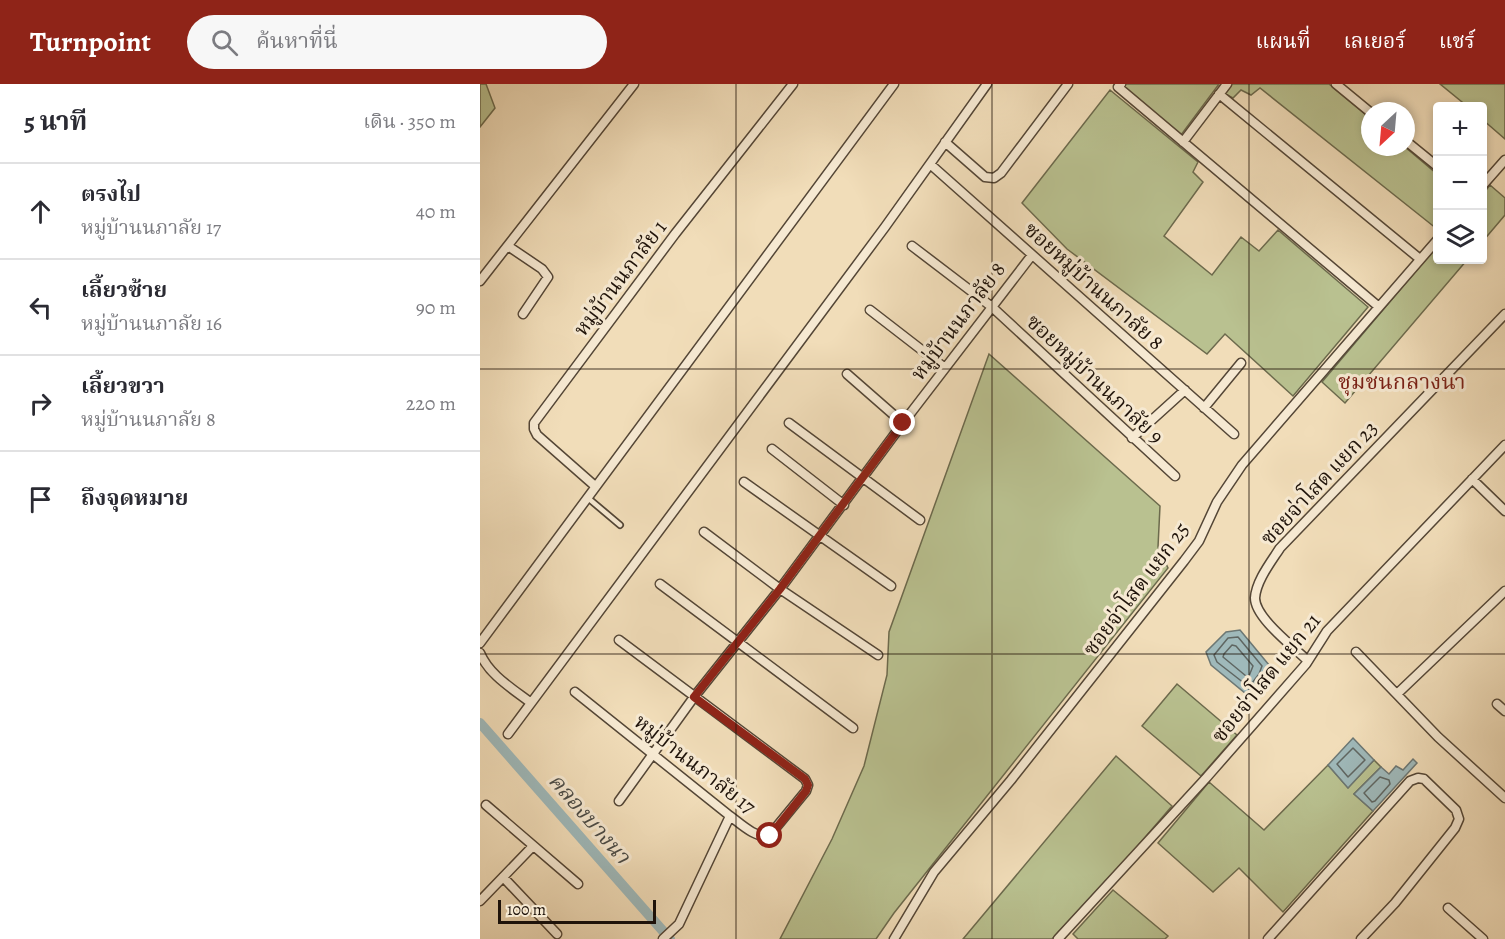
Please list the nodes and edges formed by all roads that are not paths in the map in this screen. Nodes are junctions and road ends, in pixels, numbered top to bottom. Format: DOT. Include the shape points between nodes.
graph roads {
  1 [pos="634,84"];
  2 [pos="793,84"];
  3 [pos="894,84"];
  4 [pos="1068,84"];
  5 [pos="1121,84"];
  6 [pos="1227,84"];
  7 [pos="1335,84"];
  8 [pos="984,86"];
  9 [pos="1219,94"];
  10 [pos="1361,105"];
  11 [pos="945,142"];
  12 [pos="1183,142"];
  13 [pos="1415,149"];
  14 [pos="1505,160"];
  15 [pos="930,164"];
  16 [pos="1433,164"];
  17 [pos="1487,180"];
  18 [pos="1433,243"];
  19 [pos="508,246"];
  20 [pos="912,246"];
  21 [pos="1032,255"];
  22 [pos="1420,259"];
  23 [pos="480,281"];
  24 [pos="992,307"];
  25 [pos="1378,307"];
  26 [pos="870,310"];
  27 [pos="523,314"];
  28 [pos="1505,314"];
  29 [pos="1241,363"];
  30 [pos="945,368"];
  31 [pos="847,374"];
  32 [pos="1185,390"];
  33 [pos="1204,408"];
  34 [pos="789,423"];
  35 [pos="903,423"];
  36 [pos="1234,434"];
  37 [pos="1132,438"];
  38 [pos="1505,445"];
  39 [pos="772,449"];
  40 [pos="1175,476"];
  41 [pos="864,478"];
  42 [pos="1472,479"];
  43 [pos="744,482"];
  44 [pos="595,486"];
  45 [pos="587,497"];
  46 [pos="844,505"];
  47 [pos="1505,511"];
  48 [pos="920,520"];
  49 [pos="620,525"];
  50 [pos="704,532"];
  51 [pos="820,536"];
  52 [pos="660,584"];
  53 [pos="891,586"];
  54 [pos="780,589"];
  55 [pos="1505,591"];
  56 [pos="619,640"];
  57 [pos="480,643"];
  58 [pos="737,644"];
  59 [pos="1356,652"];
  60 [pos="480,653"];
  61 [pos="878,655"];
  62 [pos="1308,661"];
  63 [pos="575,692"];
  64 [pos="1397,694"];
  65 [pos="694,697"];
  66 [pos="531,703"];
  67 [pos="1497,704"];
  68 [pos="1505,711"];
  69 [pos="853,728"];
  70 [pos="508,734"];
  71 [pos="652,754"];
  72 [pos="1505,798"];
  73 [pos="619,801"];
  74 [pos="486,805"];
  75 [pos="730,816"];
  76 [pos="534,846"];
  77 [pos="503,877"];
  78 [pos="578,884"];
  79 [pos="480,901"];
  80 [pos="1448,908"];
  81 [pos="557,934"];
  82 [pos="663,939"];
  83 [pos="894,939"];
  84 [pos="1059,939"];
  85 [pos="1268,939"];
  86 [pos="1361,939"];
  87 [pos="1483,939"];
  1 -- 19 [label="street"];
  2 -- 44 [label="street, หมู่บ้านนภาลัย 1" via="534,423 537,435"];
  3 -- 44 [label="street"];
  4 -- 11 [label="street" via="994,178 985,177"];
  5 -- 12 [label="street" via="1118,87"];
  6 -- 9 [label="street"];
  7 -- 10 [label="street"];
  8 -- 11 [label="street"];
  9 -- 12 [label="street"];
  9 -- 22 [label="street"];
  11 -- 15 [label="street"];
  12 -- 25 [label="street"];
  13 -- 16 [label="street"];
  14 -- 17 [label="street"];
  15 -- 21 [label="street, ซอยหมู่บ้านนภาลัย 8"];
  15 -- 66 [label="street"];
  18 -- 22 [label="street, ซอยจ่าโสด แยก 25"];
  19 -- 23 [label="street"];
  19 -- 27 [label="street" via="548,277"];
  20 -- 24 [label="street, ซอยหมู่บ้านนภาลัย 9"];
  21 -- 24 [label="street, หมู่บ้านนภาลัย 8"];
  21 -- 32 [label="street, ซอยหมู่บ้านนภาลัย 8"];
  22 -- 25 [label="street, ซอยจ่าโสด แยก 25"];
  24 -- 30 [label="street, หมู่บ้านนภาลัย 8"];
  24 -- 37 [label="street, ซอยหมู่บ้านนภาลัย 9"];
  25 -- 83 [label="street, ซอยจ่าโสด แยก 25" via="1242,465 1217,502 1199,541 934,872"];
  26 -- 30 [label="street"];
  28 -- 62 [label="street, ซอยจ่าโสด แยก 23" via="1280,548 1267,568 1256,590 1260,614"];
  29 -- 33 [label="street"];
  30 -- 35 [label="street, หมู่บ้านนภาลัย 8"];
  31 -- 35 [label="street"];
  32 -- 33 [label="street, ซอยหมู่บ้านนภาลัย 8"];
  32 -- 37 [label="street"];
  33 -- 36 [label="street, ซอยหมู่บ้านนภาลัย 8"];
  34 -- 41 [label="street"];
  35 -- 41 [label="street, หมู่บ้านนภาลัย 8"];
  37 -- 40 [label="street, ซอยหมู่บ้านนภาลัย 9"];
  38 -- 42 [label="street, ซอยจ่าโสด แยก 21"];
  39 -- 46 [label="street"];
  41 -- 46 [label="street, หมู่บ้านนภาลัย 8"];
  41 -- 48 [label="street"];
  42 -- 47 [label="street"];
  42 -- 62 [label="street, ซอยจ่าโสด แยก 21" via="1326,631"];
  43 -- 51 [label="street"];
  44 -- 45 [label="street"];
  45 -- 49 [label="lane"];
  45 -- 57 [label="street"];
  46 -- 51 [label="street, หมู่บ้านนภาลัย 8"];
  50 -- 54 [label="street"];
  51 -- 53 [label="street"];
  51 -- 54 [label="street, หมู่บ้านนภาลัย 8"];
  52 -- 58 [label="street"];
  54 -- 58 [label="street, หมู่บ้านนภาลัย 8"];
  54 -- 61 [label="street"];
  55 -- 64 [label="street"];
  56 -- 65 [label="street"];
  58 -- 65 [label="street, หมู่บ้านนภาลัย 8"];
  58 -- 69 [label="street"];
  59 -- 64 [label="street"];
  60 -- 66 [label="street" via="505,683"];
  62 -- 84 [label="street, ซอยจ่าโสด แยก 21"];
  63 -- 71 [label="street, หมู่บ้านนภาลัย 17"];
  64 -- 72 [label="street"];
  65 -- 71 [label="street, หมู่บ้านนภาลัย 8"];
  65 -- 75 [label="street, หมู่บ้านนภาลัย 17" via="808,785 770,836 756,834"];
  66 -- 70 [label="street"];
  67 -- 68 [label="street"];
  71 -- 73 [label="street, หมู่บ้านนภาลัย 8"];
  71 -- 75 [label="street, หมู่บ้านนภาลัย 17"];
  74 -- 76 [label="street"];
  75 -- 82 [label="street" via="679,924"];
  76 -- 77 [label="street"];
  76 -- 78 [label="street"];
  77 -- 79 [label="street"];
  77 -- 81 [label="street"];
  80 -- 87 [label="street"];
  85 -- 86 [label="street" via="1410,781 1424,779 1456,810 1459,819 1395,903"];
}
